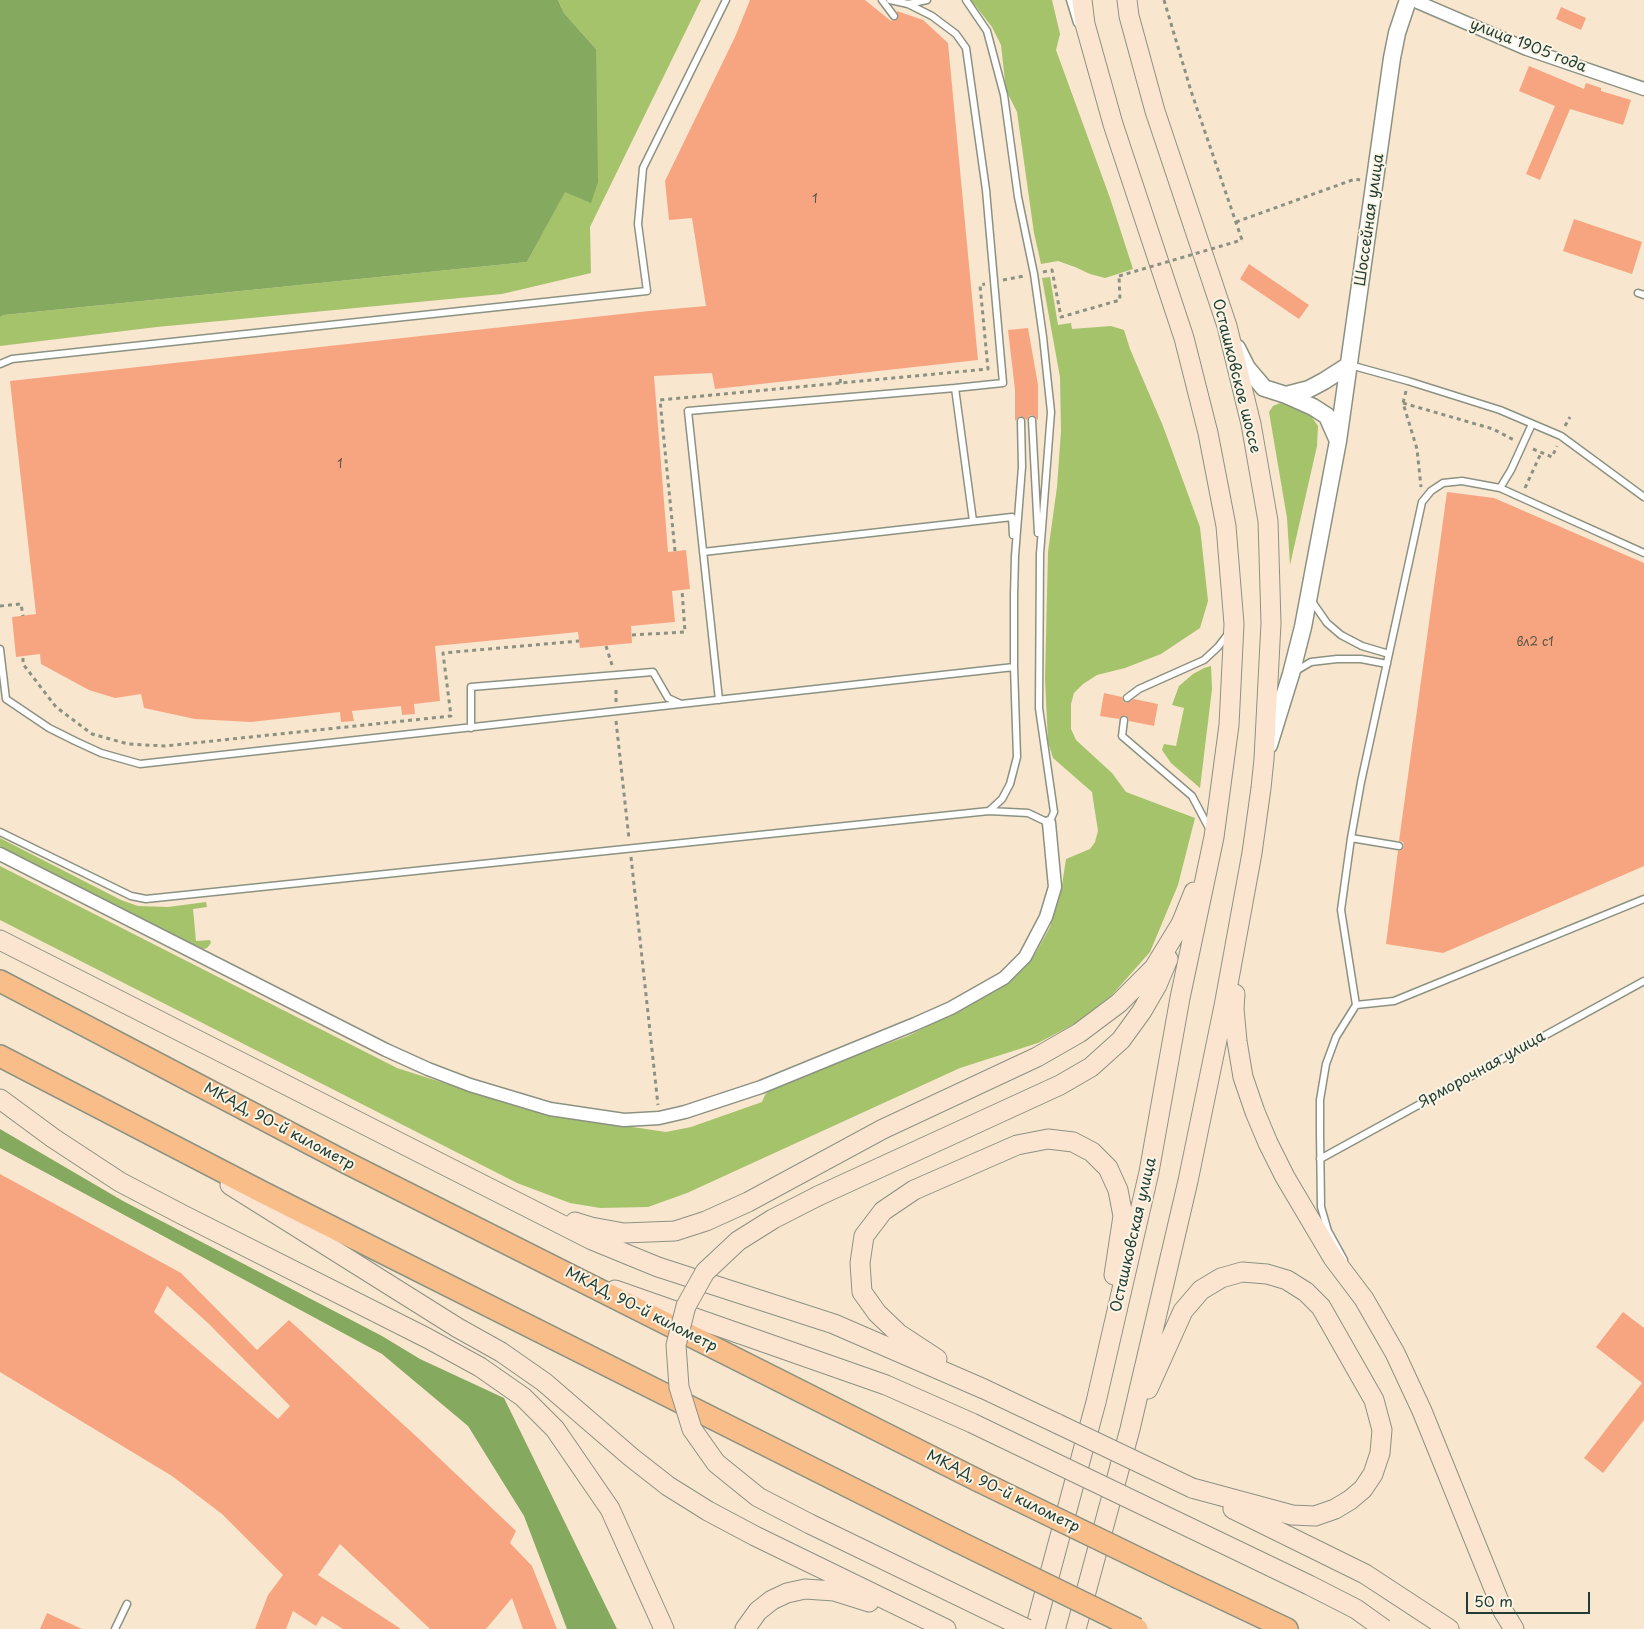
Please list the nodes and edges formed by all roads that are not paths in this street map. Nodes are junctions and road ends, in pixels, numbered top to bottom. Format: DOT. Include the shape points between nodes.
graph roads {
  1 [pos="726,0"];
  2 [pos="882,0"];
  3 [pos="890,0"];
  4 [pos="927,0"];
  5 [pos="966,0"];
  6 [pos="1070,0"];
  7 [pos="1082,0"];
  8 [pos="1127,0"];
  9 [pos="1408,0"];
  10 [pos="1412,0"];
  11 [pos="908,4"];
  12 [pos="894,16"];
  13 [pos="1644,89"];
  14 [pos="1112,124"];
  15 [pos="1227,326"];
  16 [pos="0,364"];
  17 [pos="1349,365"];
  18 [pos="955,388"];
  19 [pos="1286,395"];
  20 [pos="1021,420"];
  21 [pos="1032,420"];
  22 [pos="1532,424"];
  23 [pos="1338,441"];
  24 [pos="1500,488"];
  25 [pos="1644,497"];
  26 [pos="973,521"];
  27 [pos="703,552"];
  28 [pos="1644,553"];
  29 [pos="1040,554"];
  30 [pos="1015,556"];
  31 [pos="1309,595"];
  32 [pos="1234,624"];
  33 [pos="0,649"];
  34 [pos="1389,654"];
  35 [pos="1387,664"];
  36 [pos="1014,667"];
  37 [pos="1291,674"];
  38 [pos="1127,698"];
  39 [pos="719,700"];
  40 [pos="682,705"];
  41 [pos="1124,720"];
  42 [pos="470,728"];
  43 [pos="1264,759"];
  44 [pos="989,811"];
  45 [pos="1049,823"];
  46 [pos="0,832"];
  47 [pos="1214,837"];
  48 [pos="1351,838"];
  49 [pos="1399,846"];
  50 [pos="0,854"];
  51 [pos="1644,899"];
  52 [pos="1181,924"];
  53 [pos="1238,932"];
  54 [pos="0,940"];
  55 [pos="0,981"];
  56 [pos="1644,981"];
  57 [pos="1356,1005"];
  58 [pos="0,1056"];
  59 [pos="0,1099"];
  60 [pos="140,1128"];
  61 [pos="1320,1159"];
  62 [pos="519,1202"];
  63 [pos="564,1272"];
  64 [pos="1364,1299"];
  65 [pos="984,1389"];
  66 [pos="1096,1402"];
  67 [pos="1130,1429"];
  68 [pos="1224,1500"];
  69 [pos="126,1604"];
  70 [pos="939,1626"];
  71 [pos="115,1629"];
  72 [pos="664,1629"];
  73 [pos="745,1629"];
  74 [pos="1027,1629"];
  75 [pos="1035,1629"];
  76 [pos="1076,1629"];
  77 [pos="1137,1629"];
  78 [pos="1287,1629"];
  79 [pos="1384,1629"];
  80 [pos="1449,1629"];
  81 [pos="1514,1629"];
  1 -- 16 [label="lane" via="643,168 638,224 647,291 12,359"];
  2 -- 12 [label="lane"];
  3 -- 11 [label="lane"];
  4 -- 11 [label="lane"];
  5 -- 29 [label="lane" via="987,31 1004,95 1043,338 1051,412"];
  6 -- 14 [label="lane"];
  7 -- 14 [label="main road" via="1085,24"];
  8 -- 15 [label="main road, Осташковское шоссе" via="1155,111"];
  9 -- 17 [label="street, Шоссейная улица" via="1392,58"];
  10 -- 13 [label="street, улица 1905 года" via="1527,49"];
  11 -- 18 [label="lane" via="932,16 956,34 966,48 986,190 1003,383"];
  14 -- 32 [label="main road" via="1184,338 1208,433 1226,526"];
  15 -- 19 [label="street" via="1247,368 1264,388"];
  15 -- 43 [label="main road, Осташковское шоссе" via="1251,424 1268,522 1271,623"];
  17 -- 19 [label="street" via="1309,389"];
  17 -- 22 [label="lane" via="1500,410"];
  17 -- 23 [label="street, Шоссейная улица"];
  18 -- 26 [label="lane"];
  18 -- 27 [label="lane" via="688,411"];
  19 -- 23 [label="street" via="1327,416"];
  20 -- 30 [label="lane" via="1022,467"];
  21 -- 29 [label="lane"];
  22 -- 24 [label="lane"];
  22 -- 25 [label="lane" via="1561,436"];
  23 -- 31 [label="street, Шоссейная улица"];
  24 -- 28 [label="lane"];
  24 -- 34 [label="lane" via="1462,481 1443,483 1422,502"];
  26 -- 27 [label="lane"];
  26 -- 30 [label="lane" via="1012,516"];
  27 -- 39 [label="lane"];
  29 -- 45 [label="lane" via="1039,708 1054,812"];
  30 -- 36 [label="lane"];
  31 -- 34 [label="lane" via="1327,623 1341,635"];
  31 -- 37 [label="street, Шоссейная улица"];
  32 -- 38 [label="lane" via="1204,660 1139,689"];
  32 -- 47 [label="main road" via="1229,725"];
  33 -- 42 [label="lane" via="6,699 75,741 101,753 140,764"];
  34 -- 35 [label="lane"];
  35 -- 37 [label="lane" via="1337,659 1311,662"];
  35 -- 48 [label="lane"];
  36 -- 39 [label="lane"];
  36 -- 44 [label="lane" via="1017,757 1006,792"];
  37 -- 43 [label="street, Шоссейная улица"];
  39 -- 40 [label="lane"];
  40 -- 42 [label="lane"];
  40 -- 42 [label="lane" via="668,698 653,672 471,687"];
  41 -- 47 [label="lane" via="1122,736 1192,796"];
  43 -- 53 [label="main road, Осташковское шоссе"];
  44 -- 45 [label="lane" via="1028,813"];
  44 -- 46 [label="lane" via="146,899 131,896"];
  45 -- 50 [label="street" via="1056,887 1046,917 1025,957 1004,978 951,1008 874,1042 721,1102 659,1118 624,1120 550,1110 428,1070"];
  47 -- 52 [label="main road"];
  47 -- 66 [label="main road, Осташковская улица" via="1180,998 1150,1172"];
  48 -- 49 [label="lane"];
  48 -- 57 [label="lane" via="1341,910"];
  51 -- 57 [label="lane" via="1394,1001"];
  52 -- 62 [label="main road" via="1154,968 1119,1003 1079,1033 1038,1057 883,1129 748,1202 706,1221 675,1231 624,1234 591,1227"];
  52 -- 74 [label="main road, bridge" via="1157,985 1142,1012 1121,1040 1091,1067 1060,1085 818,1196 738,1241 705,1272 686,1306 676,1344 679,1387 692,1429 716,1463 758,1497"];
  53 -- 64 [label="main road" via="1235,1025 1243,1077 1255,1112 1285,1177 1333,1258"];
  53 -- 67 [label="main road" via="1188,1181"];
  54 -- 62 [label="main road"];
  55 -- 63 [label="highway, МКАД, 90-й километр" via="347,1163"];
  56 -- 61 [label="lane, Ярморочная улица"];
  57 -- 61 [label="lane" via="1336,1037 1326,1064 1320,1100"];
  58 -- 60 [label="highway"];
  59 -- 72 [label="main road" via="120,1182 427,1338 480,1367 523,1397 555,1429 610,1509"];
  60 -- 70 [label="main road" via="501,1352 544,1382 638,1463 692,1501"];
  60 -- 77 [label="highway, bridge"];
  61 -- 64 [label="lane" via="1321,1207 1328,1231"];
  62 -- 65 [label="main road" via="592,1240 834,1324"];
  63 -- 78 [label="highway, МКАД, 90-й километр, bridge" via="979,1481"];
  63 -- 79 [label="main road, bridge" via="886,1384 1309,1584 1356,1609"];
  64 -- 81 [label="main road" via="1422,1411 1503,1611"];
  65 -- 66 [label="main road" via="899,1334 877,1313 862,1292 860,1263 864,1236 883,1211 914,1190 1017,1145 1048,1139 1073,1142 1092,1152 1108,1168 1118,1190 1123,1216"];
  65 -- 68 [label="main road, bridge" via="1192,1488"];
  66 -- 75 [label="main road, Осташковская улица"];
  67 -- 68 [label="main road" via="1183,1311 1201,1290 1221,1278 1242,1272 1287,1280 1306,1292 1321,1307 1374,1400 1382,1430 1380,1453 1372,1474 1363,1489 1350,1500 1314,1516 1292,1515"];
  67 -- 76 [label="main road"];
  68 -- 80 [label="main road" via="1365,1574"];
  69 -- 71 [label="lane"];
  70 -- 73 [label="main road" via="834,1591 805,1589 772,1600 758,1611"];
}
